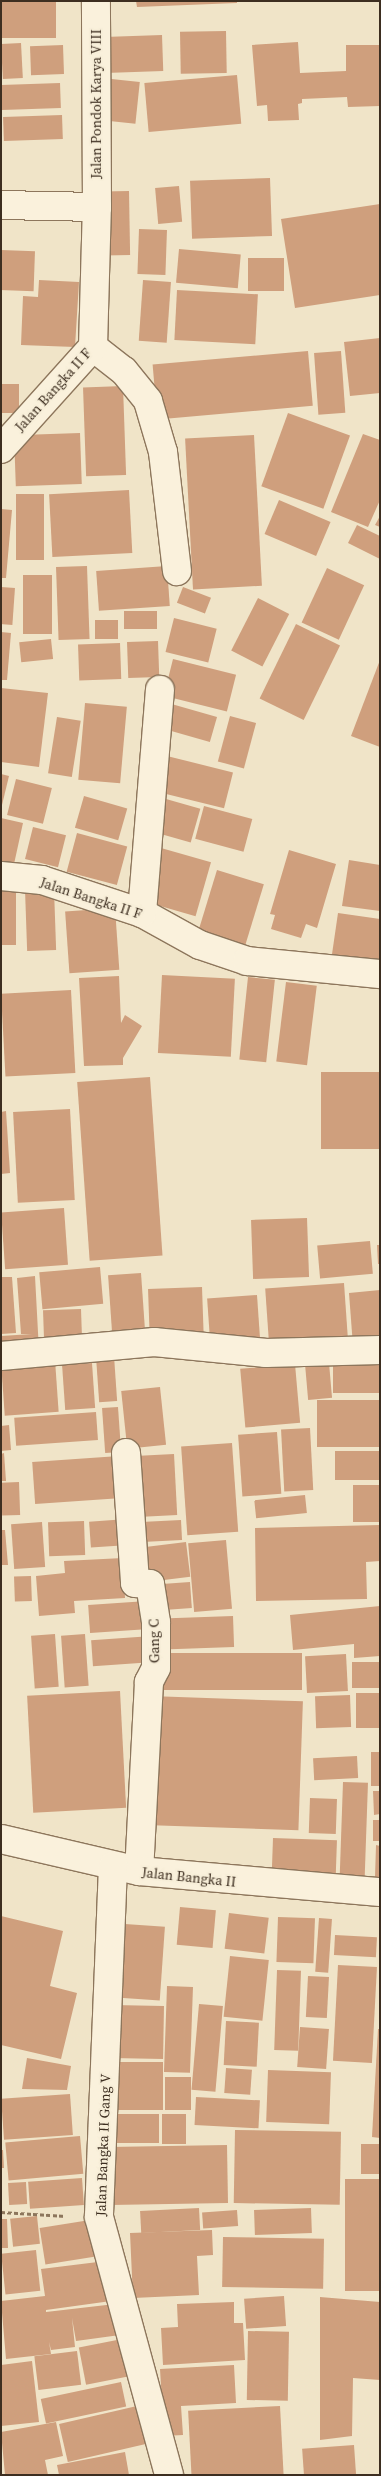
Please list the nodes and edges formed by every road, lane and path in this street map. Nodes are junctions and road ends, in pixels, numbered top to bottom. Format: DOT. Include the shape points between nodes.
graph roads {
  1 [pos="96,1"];
  2 [pos="1,205"];
  3 [pos="97,207"];
  4 [pos="93,347"];
  5 [pos="1,449"];
  6 [pos="177,571"];
  7 [pos="160,690"];
  8 [pos="1,876"];
  9 [pos="142,913"];
  10 [pos="380,974"];
  11 [pos="380,1350"];
  12 [pos="1,1356"];
  13 [pos="126,1453"];
  14 [pos="1,1839"];
  15 [pos="126,1869"];
  16 [pos="380,1892"];
  17 [pos="1,2212"];
  18 [pos="99,2217"];
  19 [pos="168,2475"];
  1 -- 3 [label="street, Jalan Pondok Karya VIII"];
  2 -- 3 [label="street"];
  3 -- 4 [label="street, Jalan Bangka II F"];
  4 -- 5 [label="street, Jalan Bangka II F"];
  4 -- 6 [label="street" via="124,371 148,401 163,452"];
  7 -- 9 [label="street"];
  8 -- 9 [label="street, Jalan Bangka II F" via="42,880"];
  9 -- 10 [label="street, Jalan Bangka II F" via="200,945 247,961"];
  11 -- 12 [label="street" via="266,1353 154,1342"];
  13 -- 15 [label="street, Gang C" via="135,1583 150,1584 156,1623 156,1668 149,1682"];
  14 -- 15 [label="street, Jalan Bangka II"];
  15 -- 16 [label="street, Jalan Bangka II"];
  15 -- 18 [label="street, Jalan Bangka II Gang V"];
  17 -- 18 [label="path"];
  18 -- 19 [label="street, Jalan Bangka II Gang V"];
}
